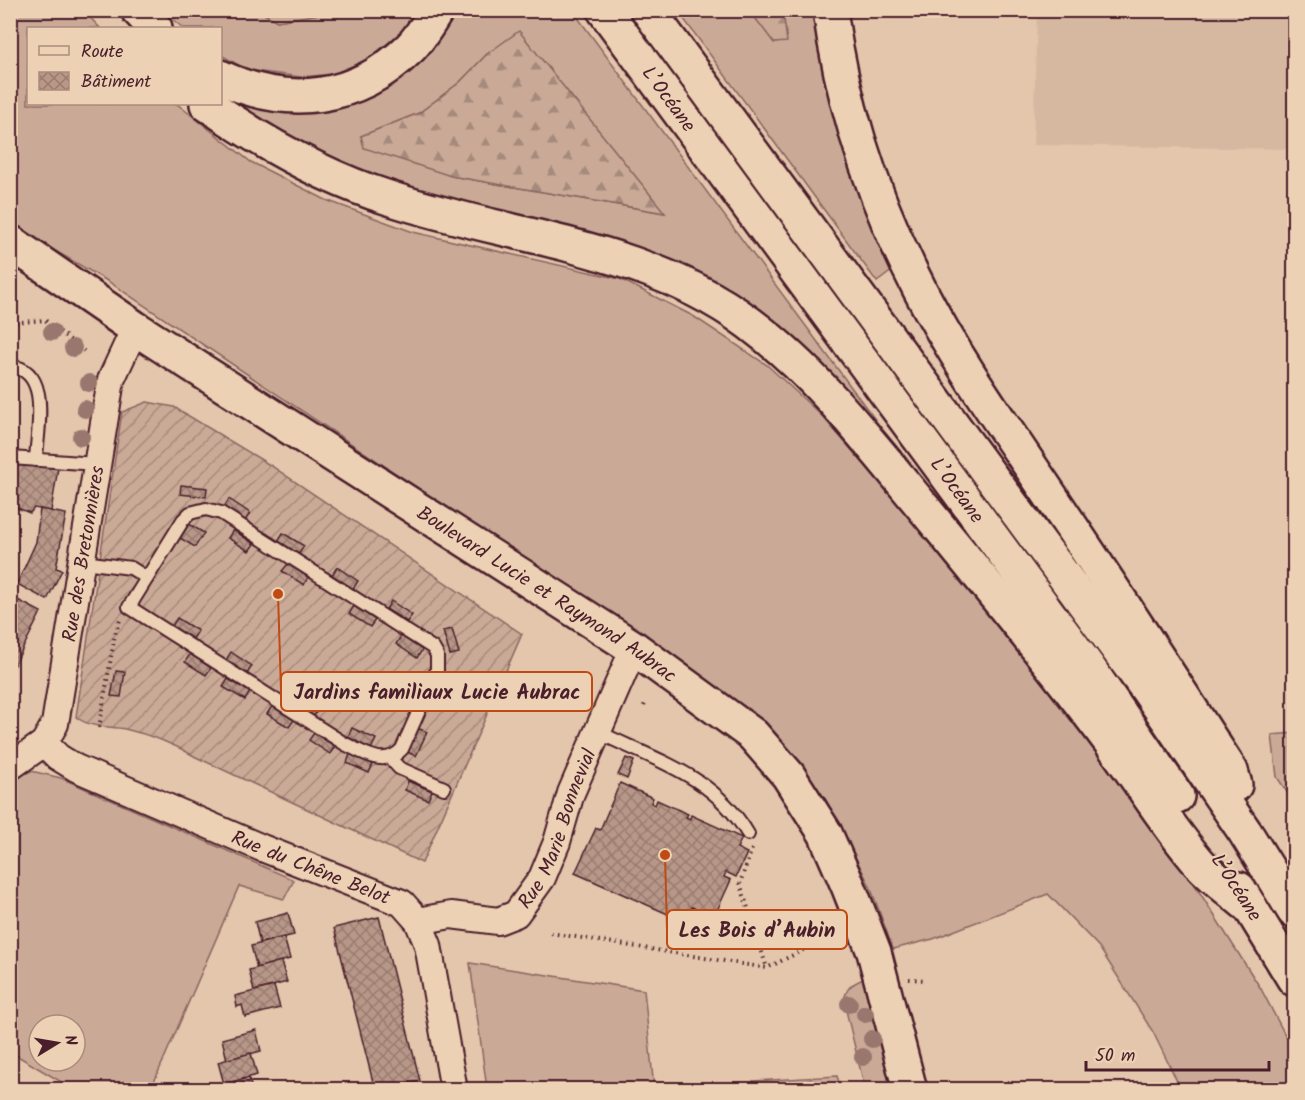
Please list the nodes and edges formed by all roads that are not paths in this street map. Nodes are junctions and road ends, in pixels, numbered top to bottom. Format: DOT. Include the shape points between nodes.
graph roads {
  1 [pos="114,10"];
  2 [pos="138,10"];
  3 [pos="437,10"];
  4 [pos="604,10"];
  5 [pos="648,10"];
  6 [pos="830,10"];
  7 [pos="129,27"];
  8 [pos="154,27"];
  9 [pos="222,78"];
  10 [pos="209,105"];
  11 [pos="10,242"];
  12 [pos="135,328"];
  13 [pos="10,366"];
  14 [pos="11,458"];
  15 [pos="36,460"];
  16 [pos="96,464"];
  17 [pos="83,562"];
  18 [pos="147,578"];
  19 [pos="634,648"];
  20 [pos="603,720"];
  21 [pos="44,743"];
  22 [pos="390,758"];
  23 [pos="10,767"];
  24 [pos="444,788"];
  25 [pos="1245,832"];
  26 [pos="748,834"];
  27 [pos="1251,908"];
  28 [pos="1294,911"];
  29 [pos="418,921"];
  30 [pos="1294,979"];
  31 [pos="454,1089"];
  32 [pos="910,1089"];
  1 -- 7 [label="main road"];
  2 -- 8 [label="main road"];
  3 -- 9 [label="main road" via="412,46 380,73 356,86 309,97 285,96"];
  4 -- 27 [label="main road, L’Océane" via="1088,667"];
  5 -- 25 [label="main road, L’Océane" via="1071,583"];
  6 -- 25 [label="main road" via="848,104 873,184 921,291 990,404 1231,771"];
  10 -- 27 [label="main road" via="287,154 357,187 594,250 674,281 710,298 780,347 867,440 1041,651 1196,860"];
  11 -- 12 [label="main road, Boulevard Lucie et Raymond Aubrac"];
  12 -- 16 [label="street, Rue des Bretonnières" via="111,380"];
  12 -- 19 [label="main road, Boulevard Lucie et Raymond Aubrac"];
  13 -- 15 [label="lane" via="28,372 38,388"];
  14 -- 15 [label="lane"];
  15 -- 16 [label="lane"];
  16 -- 17 [label="street, Rue des Bretonnières"];
  17 -- 18 [label="lane" via="131,568"];
  17 -- 21 [label="street, Rue des Bretonnières" via="55,724"];
  18 -- 22 [label="lane" via="129,608 345,744 375,758"];
  18 -- 22 [label="lane" via="183,520 198,510 214,510 427,642 437,655 437,670 402,749"];
  19 -- 20 [label="street, Rue Marie Bonnevial"];
  19 -- 32 [label="main road, Boulevard Lucie et Raymond Aubrac" via="753,735 788,775 825,833 874,952"];
  20 -- 26 [label="lane" via="708,786 729,806"];
  20 -- 29 [label="street, Rue Marie Bonnevial" via="571,793 542,878 516,914 498,921 451,915"];
  21 -- 23 [label="street"];
  21 -- 29 [label="street, Rue du Chêne Belot" via="76,768 402,903"];
  22 -- 24 [label="lane" via="399,768"];
  25 -- 28 [label="main road, L’Océane"];
  27 -- 30 [label="main road, L’Océane"];
  29 -- 31 [label="street, Rue du Chêne Belot" via="428,945"];
}
